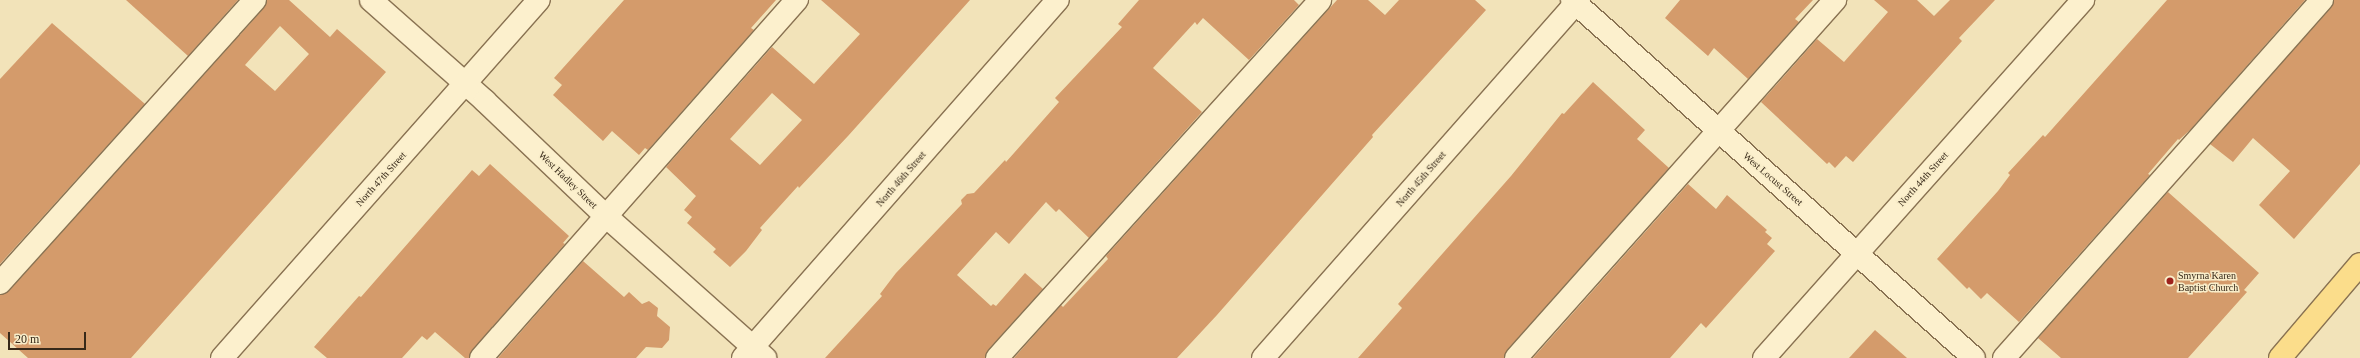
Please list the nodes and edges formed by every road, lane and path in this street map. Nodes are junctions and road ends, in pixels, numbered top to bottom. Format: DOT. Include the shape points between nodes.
graph roads {
  1 [pos="255,0"];
  2 [pos="371,0"];
  3 [pos="539,0"];
  4 [pos="797,0"];
  5 [pos="1058,0"];
  6 [pos="1320,0"];
  7 [pos="1834,0"];
  8 [pos="2083,0"];
  9 [pos="2322,0"];
  10 [pos="1575,1"];
  11 [pos="466,84"];
  12 [pos="1720,132"];
  13 [pos="607,217"];
  14 [pos="1857,253"];
  15 [pos="2360,264"];
  16 [pos="0,283"];
  17 [pos="754,354"];
  18 [pos="222,358"];
  19 [pos="481,358"];
  20 [pos="997,358"];
  21 [pos="1263,358"];
  22 [pos="1516,358"];
  23 [pos="1764,358"];
  24 [pos="1974,358"];
  25 [pos="2004,358"];
  26 [pos="2280,358"];
  1 -- 16 [label="street"];
  2 -- 11 [label="street, West Hadley Street"];
  3 -- 11 [label="street, North 47th Street"];
  4 -- 13 [label="street"];
  5 -- 17 [label="street, North 46th Street"];
  6 -- 20 [label="street"];
  7 -- 12 [label="street"];
  8 -- 14 [label="street, North 44th Street"];
  9 -- 25 [label="street"];
  10 -- 12 [label="street, West Locust Street"];
  10 -- 21 [label="street, North 45th Street"];
  11 -- 13 [label="street, West Hadley Street"];
  11 -- 18 [label="street, North 47th Street"];
  12 -- 14 [label="street, West Locust Street"];
  12 -- 22 [label="street"];
  13 -- 17 [label="street, West Hadley Street"];
  13 -- 19 [label="street"];
  14 -- 23 [label="street, North 44th Street"];
  14 -- 24 [label="street, West Locust Street"];
  15 -- 26 [label="main road"];
}
